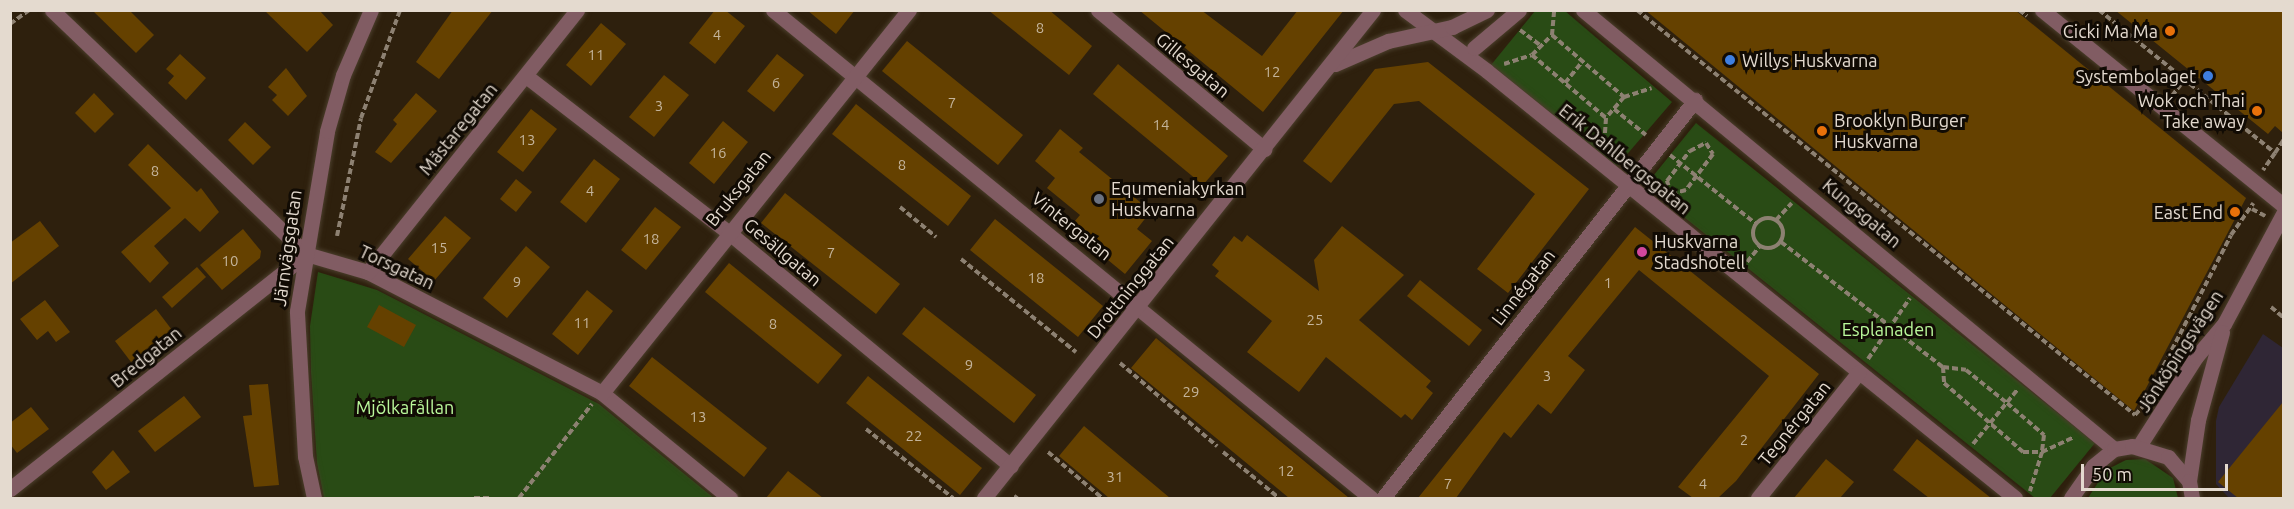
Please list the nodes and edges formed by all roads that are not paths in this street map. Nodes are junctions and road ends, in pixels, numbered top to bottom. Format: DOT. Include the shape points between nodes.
graph roads {
  1 [pos="52,10"];
  2 [pos="371,10"];
  3 [pos="577,10"];
  4 [pos="773,10"];
  5 [pos="909,10"];
  6 [pos="1098,10"];
  7 [pos="1373,10"];
  8 [pos="1487,10"];
  9 [pos="1519,10"];
  10 [pos="1583,10"];
  11 [pos="2042,10"];
  12 [pos="1407,11"];
  13 [pos="1430,28"];
  14 [pos="1474,48"];
  15 [pos="1327,69"];
  16 [pos="526,76"];
  17 [pos="856,76"];
  18 [pos="1695,100"];
  19 [pos="1264,149"];
  20 [pos="1626,186"];
  21 [pos="2283,206"];
  22 [pos="2283,212"];
  23 [pos="728,232"];
  24 [pos="306,254"];
  25 [pos="368,272"];
  26 [pos="1140,307"];
  27 [pos="2224,324"];
  28 [pos="1859,372"];
  29 [pos="602,393"];
  30 [pos="2139,446"];
  31 [pos="2114,448"];
  32 [pos="1011,465"];
  33 [pos="2189,481"];
  34 [pos="13,483"];
  35 [pos="314,498"];
  36 [pos="730,498"];
  37 [pos="984,498"];
  38 [pos="1371,498"];
  39 [pos="1383,498"];
  40 [pos="1758,498"];
  41 [pos="2015,498"];
  42 [pos="2071,498"];
  43 [pos="2192,498"];
  1 -- 24 [label="street, Torsgatan"];
  2 -- 24 [label="street, Järnvägsgatan" via="343,75 327,131"];
  3 -- 16 [label="street, Mästaregatan"];
  4 -- 17 [label="street, Vintergatan"];
  5 -- 17 [label="street, Bruksgatan"];
  6 -- 19 [label="street, Gillesgatan"];
  7 -- 15 [label="street, Drottninggatan"];
  8 -- 13 [label="street, Drottninggatan" via="1452,27"];
  9 -- 14 [label="street"];
  10 -- 18 [label="street, Kungsgatan"];
  11 -- 21 [label="street"];
  12 -- 13 [label="street, Erik Dahlbergsgatan"];
  13 -- 15 [label="street, Drottninggatan" via="1375,46"];
  13 -- 20 [label="street, Erik Dahlbergsgatan"];
  15 -- 19 [label="street, Drottninggatan"];
  16 -- 23 [label="street, Gesällgatan"];
  16 -- 25 [label="street, Mästaregatan"];
  17 -- 23 [label="street, Bruksgatan"];
  17 -- 26 [label="street, Vintergatan"];
  18 -- 20 [label="street, Linnégatan"];
  18 -- 31 [label="street, Kungsgatan"];
  19 -- 26 [label="street, Drottninggatan"];
  20 -- 28 [label="street, Erik Dahlbergsgatan"];
  20 -- 39 [label="street, Linnégatan"];
  22 -- 27 [label="street, Jönköpingsvägen"];
  23 -- 29 [label="street, Bruksgatan"];
  23 -- 32 [label="street, Gesällgatan"];
  24 -- 25 [label="street, Torsgatan"];
  24 -- 34 [label="street, Bredgatan"];
  24 -- 35 [label="street, Järnvägsgatan" via="297,311 298,360 305,456"];
  25 -- 29 [label="street, Torsgatan"];
  26 -- 32 [label="street, Drottninggatan"];
  26 -- 38 [label="street, Vintergatan"];
  27 -- 30 [label="street, Jönköpingsvägen" via="2196,357"];
  27 -- 33 [label="street, Jönköpingsvägen" via="2209,373"];
  28 -- 40 [label="street, Tegnérgatan"];
  28 -- 41 [label="street, Erik Dahlbergsgatan"];
  29 -- 36 [label="street, Torsgatan"];
  30 -- 31 [label="street"];
  30 -- 33 [label="street" via="2168,457"];
  31 -- 42 [label="street" via="2093,466"];
  32 -- 37 [label="street, Drottninggatan"];
  33 -- 43 [label="street"];
}
